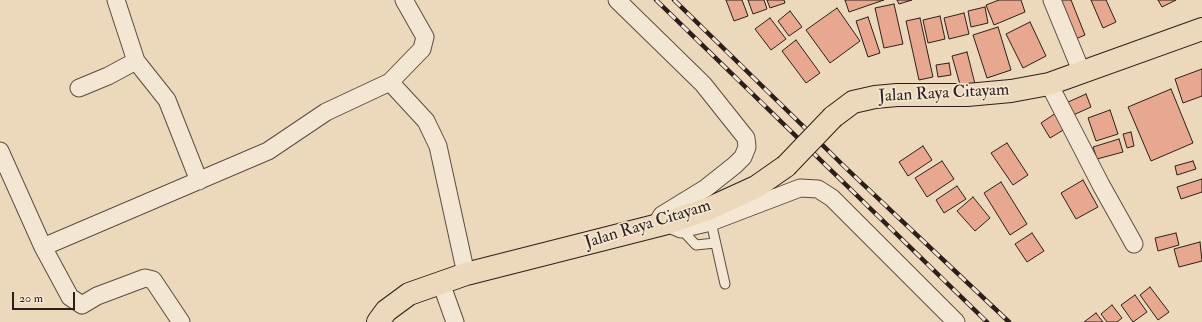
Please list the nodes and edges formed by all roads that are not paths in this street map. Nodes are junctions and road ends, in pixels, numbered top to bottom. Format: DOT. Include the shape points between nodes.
graph roads {
  1 [pos="116,0"];
  2 [pos="404,0"];
  3 [pos="617,0"];
  4 [pos="1052,0"];
  5 [pos="1202,29"];
  6 [pos="136,61"];
  7 [pos="1082,73"];
  8 [pos="390,82"];
  9 [pos="1049,84"];
  10 [pos="79,88"];
  11 [pos="0,151"];
  12 [pos="200,181"];
  13 [pos="711,222"];
  14 [pos="668,226"];
  15 [pos="715,243"];
  16 [pos="1134,244"];
  17 [pos="43,248"];
  18 [pos="466,274"];
  19 [pos="441,283"];
  20 [pos="725,284"];
  21 [pos="181,322"];
  22 [pos="378,322"];
  23 [pos="455,322"];
  24 [pos="956,322"];
  1 -- 6 [label="street"];
  2 -- 8 [label="street" via="425,37 422,49"];
  3 -- 14 [label="street" via="703,84 746,138 747,147 743,157 735,165 706,188 662,215"];
  4 -- 7 [label="street"];
  5 -- 7 [label="main road, Jalan Raya Citayam"];
  6 -- 10 [label="street"];
  6 -- 12 [label="street" via="167,100"];
  7 -- 9 [label="main road, Jalan Raya Citayam"];
  8 -- 12 [label="street" via="326,112 268,151"];
  8 -- 18 [label="street" via="426,121 438,146"];
  9 -- 14 [label="main road, Jalan Raya Citayam, bridge" via="967,95 897,94 853,102 832,117 786,166 756,186"];
  9 -- 16 [label="street"];
  11 -- 17 [label="street"];
  12 -- 17 [label="street"];
  13 -- 14 [label="street"];
  13 -- 15 [label="lane"];
  13 -- 24 [label="street" via="800,188 818,189 832,198"];
  14 -- 15 [label="lane" via="696,245"];
  14 -- 18 [label="main road, Jalan Raya Citayam"];
  15 -- 20 [label="lane"];
  17 -- 21 [label="street" via="70,297 82,305 97,296 145,278 153,280"];
  18 -- 19 [label="main road, Jalan Raya Citayam"];
  19 -- 22 [label="main road, Jalan Raya Citayam" via="409,294 386,311"];
  19 -- 23 [label="street"];
}
